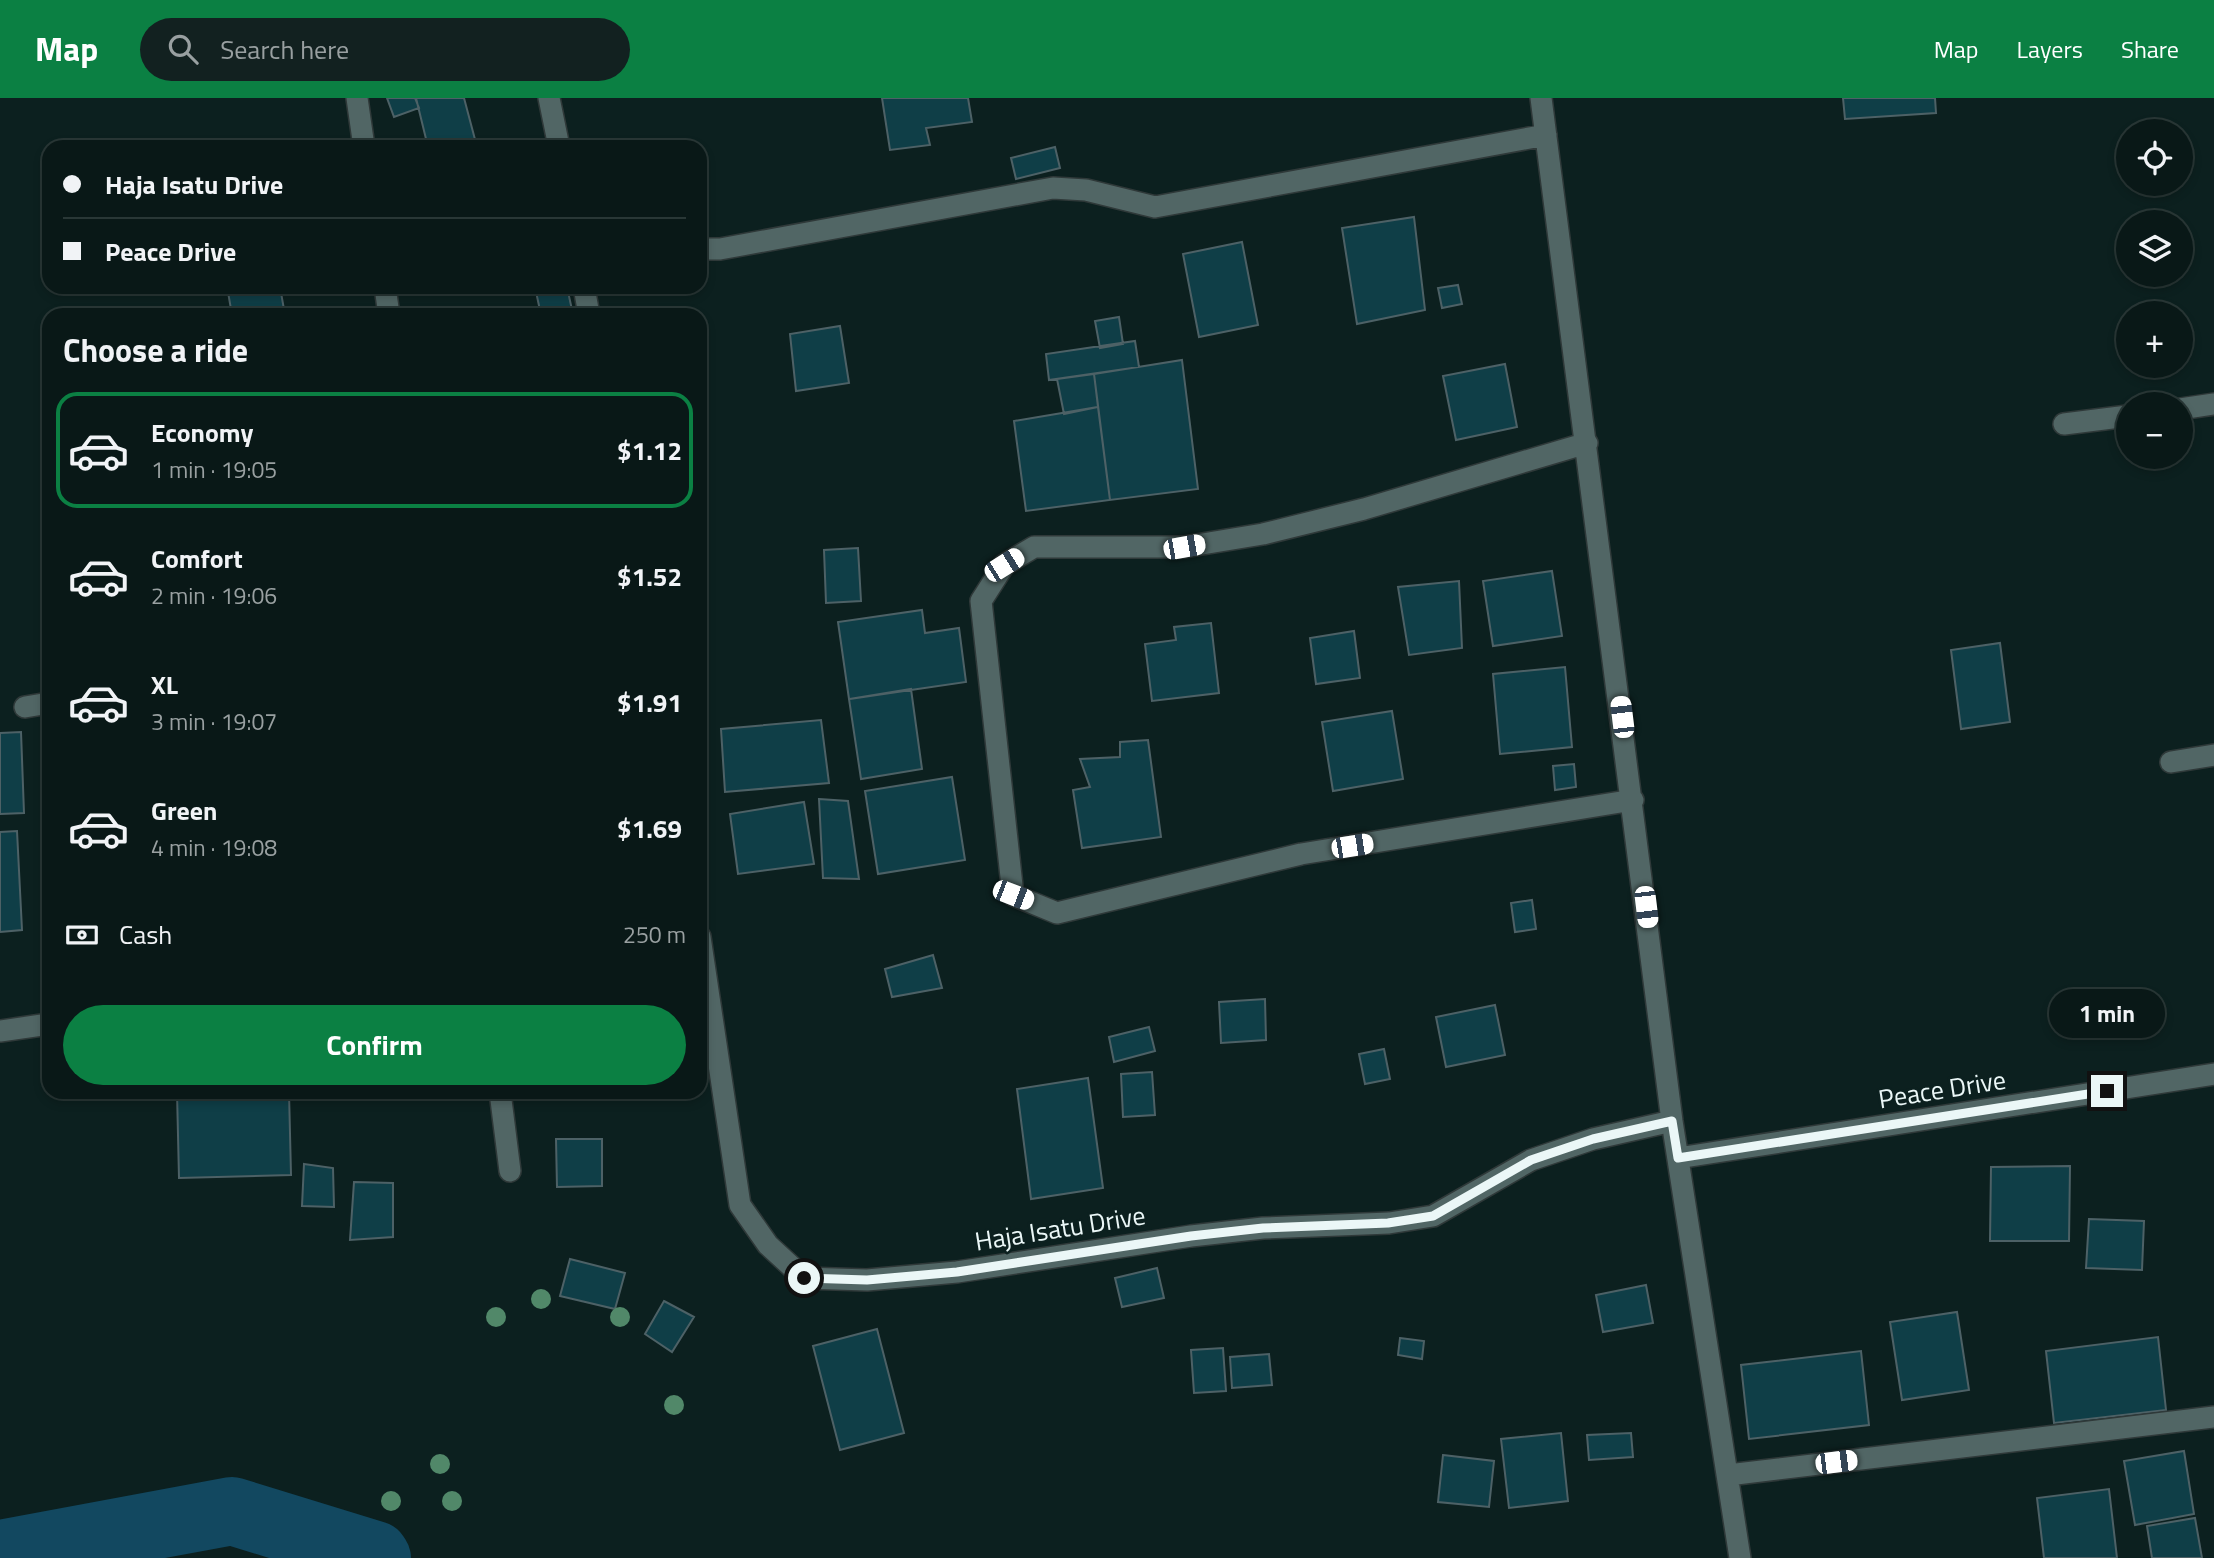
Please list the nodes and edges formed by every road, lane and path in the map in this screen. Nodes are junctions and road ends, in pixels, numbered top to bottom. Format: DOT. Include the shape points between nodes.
graph roads {
  1 [pos="357,98"];
  2 [pos="549,98"];
  3 [pos="1541,98"];
  4 [pos="1546,135"];
  5 [pos="363,140"];
  6 [pos="558,140"];
  7 [pos="707,249"];
  8 [pos="2214,404"];
  9 [pos="2193,407"];
  10 [pos="2116,418"];
  11 [pos="2064,424"];
  12 [pos="1587,443"];
  13 [pos="42,704"];
  14 [pos="25,707"];
  15 [pos="2214,755"];
  16 [pos="2171,762"];
  17 [pos="1633,800"];
  18 [pos="707,984"];
  19 [pos="42,1025"];
  20 [pos="0,1031"];
  21 [pos="2214,1074"];
  22 [pos="501,1099"];
  23 [pos="1672,1121"];
  24 [pos="1678,1158"];
  25 [pos="510,1171"];
  26 [pos="2214,1417"];
  27 [pos="1728,1475"];
  28 [pos="1740,1558"];
  1 -- 5 [label="street"];
  2 -- 6 [label="street"];
  3 -- 4 [label="street"];
  4 -- 7 [label="street" via="1155,206 1086,190 1053,188"];
  4 -- 12 [label="street"];
  8 -- 9 [label="street"];
  10 -- 11 [label="street"];
  12 -- 17 [label="street"];
  12 -- 17 [label="street" via="1263,534 1184,547 1034,547 1004,565 981,601 1013,895 1057,913 1301,854"];
  13 -- 14 [label="street"];
  15 -- 16 [label="street"];
  17 -- 23 [label="street"];
  18 -- 23 [label="street, Haja Isatu Drive" via="740,1205 768,1245 804,1278 867,1280 957,1272 1191,1236 1433,1216 1531,1160 1593,1139"];
  19 -- 20 [label="street"];
  21 -- 24 [label="street, Peace Drive"];
  22 -- 25 [label="street"];
  23 -- 24 [label="street"];
  24 -- 27 [label="street"];
  26 -- 27 [label="street"];
  27 -- 28 [label="street"];
}
